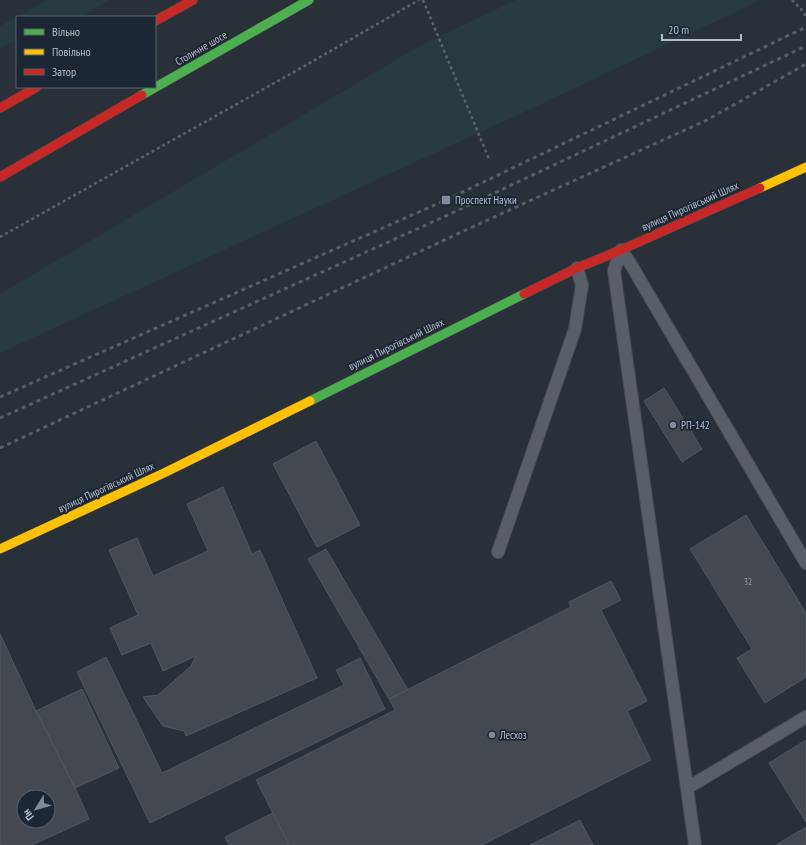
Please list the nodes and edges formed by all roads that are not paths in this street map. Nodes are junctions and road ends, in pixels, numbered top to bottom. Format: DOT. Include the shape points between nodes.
graph roads {
  1 [pos="192,0"];
  2 [pos="309,0"];
  3 [pos="156,20"];
  4 [pos="35,88"];
  5 [pos="155,88"];
  6 [pos="156,88"];
  7 [pos="0,108"];
  8 [pos="806,167"];
  9 [pos="0,177"];
  10 [pos="621,250"];
  11 [pos="577,268"];
  12 [pos="0,549"];
  13 [pos="498,552"];
  14 [pos="806,563"];
  15 [pos="806,717"];
  16 [pos="687,788"];
  17 [pos="695,845"];
  1 -- 3 [label="main road"];
  2 -- 6 [label="main road, Столичне шосе"];
  4 -- 7 [label="main road"];
  5 -- 9 [label="main road, Столичне шосе"];
  8 -- 10 [label="main road, вулиця Пирогівський Шлях"];
  10 -- 11 [label="main road, вулиця Пирогівський Шлях"];
  10 -- 14 [label="lane"];
  10 -- 16 [label="lane" via="614,271"];
  11 -- 12 [label="main road, вулиця Пирогівський Шлях" via="164,473"];
  11 -- 13 [label="lane" via="582,285 575,329"];
  15 -- 16 [label="lane"];
  16 -- 17 [label="lane"];
}
